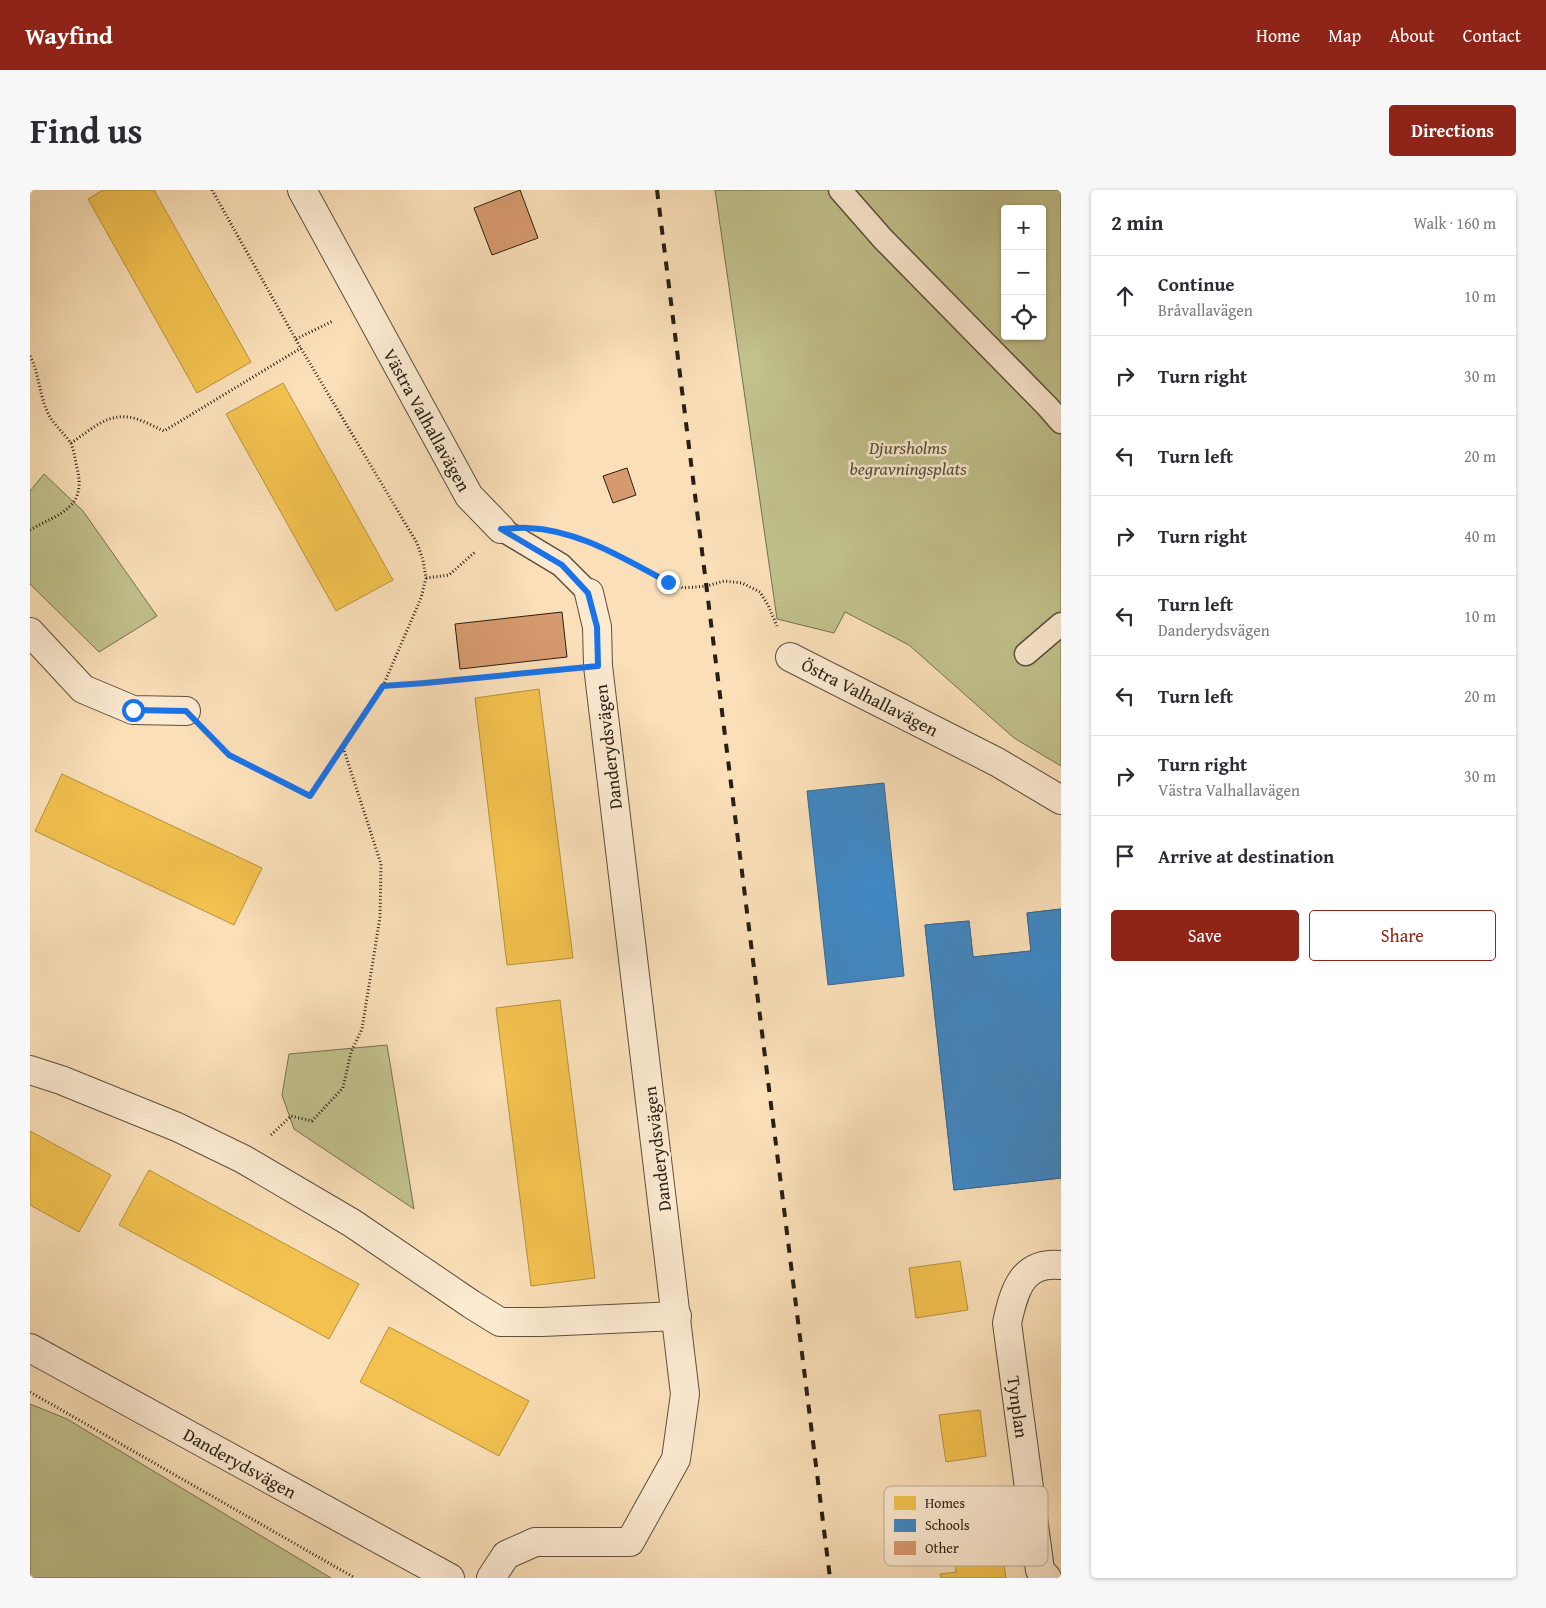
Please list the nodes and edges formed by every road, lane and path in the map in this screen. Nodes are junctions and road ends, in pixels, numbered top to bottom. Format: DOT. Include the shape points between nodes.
graph roads {
  1 [pos="212,190"];
  2 [pos="302,190"];
  3 [pos="840,190"];
  4 [pos="333,321"];
  5 [pos="296,340"];
  6 [pos="301,348"];
  7 [pos="30,356"];
  8 [pos="1061,422"];
  9 [pos="71,443"];
  10 [pos="501,529"];
  11 [pos="30,530"];
  12 [pos="576,538"];
  13 [pos="449,575"];
  14 [pos="426,578"];
  15 [pos="588,593"];
  16 [pos="1061,624"];
  17 [pos="30,632"];
  18 [pos="1026,654"];
  19 [pos="790,656"];
  20 [pos="598,666"];
  21 [pos="383,686"];
  22 [pos="186,711"];
  23 [pos="343,746"];
  24 [pos="1061,800"];
  25 [pos="30,1070"];
  26 [pos="243,1159"];
  27 [pos="1061,1265"];
  28 [pos="677,1316"];
  29 [pos="30,1348"];
  30 [pos="30,1392"];
  31 [pos="1029,1486"];
  32 [pos="1039,1566"];
  33 [pos="424,1572"];
  34 [pos="354,1578"];
  35 [pos="450,1578"];
  36 [pos="491,1578"];
  37 [pos="1047,1578"];
  1 -- 5 [label="path"];
  2 -- 10 [label="street, Västra Valhallavägen" via="469,496"];
  3 -- 8 [label="lane"];
  4 -- 5 [label="path"];
  5 -- 6 [label="path"];
  6 -- 9 [label="path" via="164,430 137,419 119,417 104,422"];
  6 -- 14 [label="path" via="416,543"];
  7 -- 9 [label="path" via="46,410"];
  9 -- 11 [label="path" via="80,492 71,507"];
  10 -- 15 [label="lane" via="562,565"];
  12 -- 19 [label="path, Östra Valhallavägen" via="591,542 683,588 707,586 724,580 742,582 760,592"];
  13 -- 14 [label="path"];
  14 -- 21 [label="path" via="421,598"];
  15 -- 20 [label="street, Danderydsvägen" via="597,627"];
  16 -- 18 [label="lane"];
  17 -- 22 [label="street" via="83,689 133,710"];
  19 -- 24 [label="street, Östra Valhallavägen" via="997,762"];
  20 -- 21 [label="path"];
  20 -- 28 [label="street, Danderydsvägen"];
  21 -- 23 [label="path"];
  22 -- 23 [label="path" via="229,755 310,796"];
  23 -- 26 [label="path" via="381,864 380,917 362,1029 351,1052 343,1088 329,1105 312,1121 291,1116"];
  25 -- 26 [label="street" via="168,1123"];
  26 -- 28 [label="street" via="352,1223 500,1322"];
  27 -- 31 [label="street, Tynplan" via="1034,1268 1019,1282 1007,1324"];
  28 -- 36 [label="street, Danderydsvägen" via="685,1394 676,1459 630,1542 535,1542 506,1555"];
  29 -- 33 [label="street, Danderydsvägen"];
  30 -- 34 [label="path"];
  32 -- 37 [label="street, Tynplan"];
  33 -- 35 [label="street, Danderydsvägen"];
}
